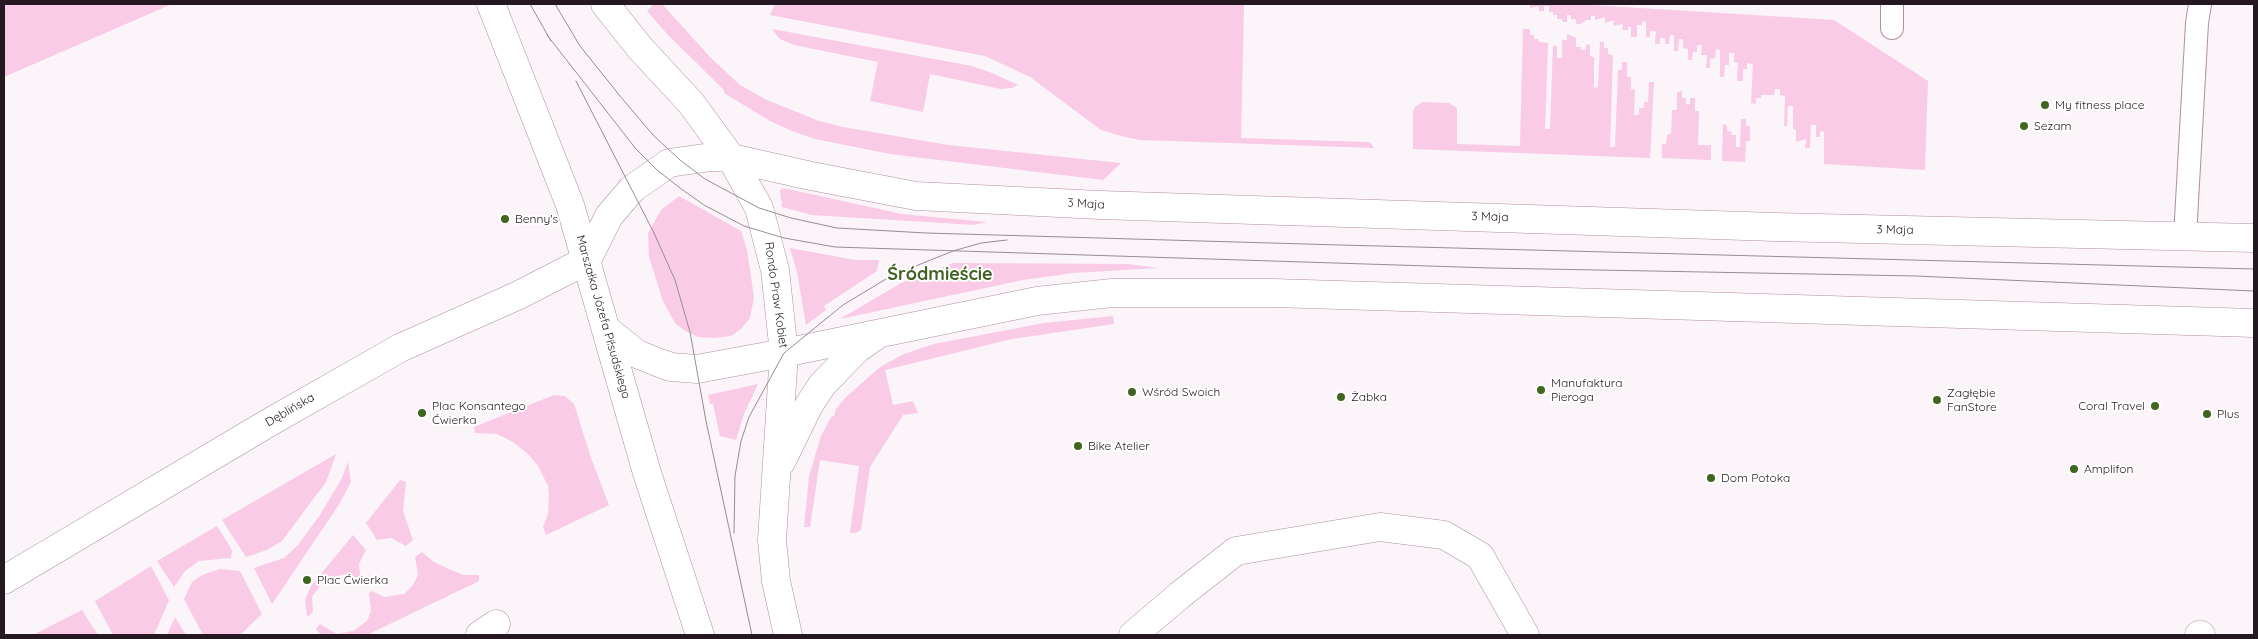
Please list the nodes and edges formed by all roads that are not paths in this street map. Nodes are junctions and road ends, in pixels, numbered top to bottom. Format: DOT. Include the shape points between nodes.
graph roads {
  1 [pos="491,4"];
  2 [pos="605,4"];
  3 [pos="1892,4"];
  4 [pos="2200,4"];
  5 [pos="1892,28"];
  6 [pos="731,158"];
  7 [pos="2186,237"];
  8 [pos="2254,238"];
  9 [pos="587,260"];
  10 [pos="2254,323"];
  11 [pos="607,330"];
  12 [pos="882,331"];
  13 [pos="784,353"];
  14 [pos="775,477"];
  15 [pos="4,580"];
  16 [pos="700,635"];
  17 [pos="788,635"];
  18 [pos="1134,635"];
  19 [pos="1525,635"];
  1 -- 9 [label="main road, Marszałka Józefa Piłsudskiego" via="570,205"];
  2 -- 6 [label="main road" via="691,103"];
  3 -- 5 [label="lane"];
  4 -- 7 [label="lane" via="2196,24"];
  6 -- 7 [label="main road, 3 Maja" via="926,196 1100,205 1775,227"];
  6 -- 9 [label="main road" via="696,158 669,163 657,170 619,203"];
  6 -- 13 [label="main road, Rondo Praw Kobiet" via="759,208 767,234 775,270"];
  7 -- 8 [label="main road, 3 Maja"];
  9 -- 11 [label="main road, Marszałka Józefa Piłsudskiego"];
  9 -- 15 [label="main road, Dęblińska" via="519,295 400,348"];
  10 -- 12 [label="main road" via="1162,292 1037,300"];
  11 -- 13 [label="main road, Rondo Praw Kobiet" via="637,354 671,366 697,369"];
  11 -- 16 [label="main road, Marszałka Józefa Piłsudskiego" via="647,473"];
  12 -- 13 [label="main road"];
  12 -- 14 [label="main road" via="857,349 822,385 791,440"];
  13 -- 14 [label="main road"];
  14 -- 17 [label="main road" via="772,540 776,581"];
  18 -- 19 [label="main road" via="1236,550 1380,527 1444,535 1480,556"];
}
